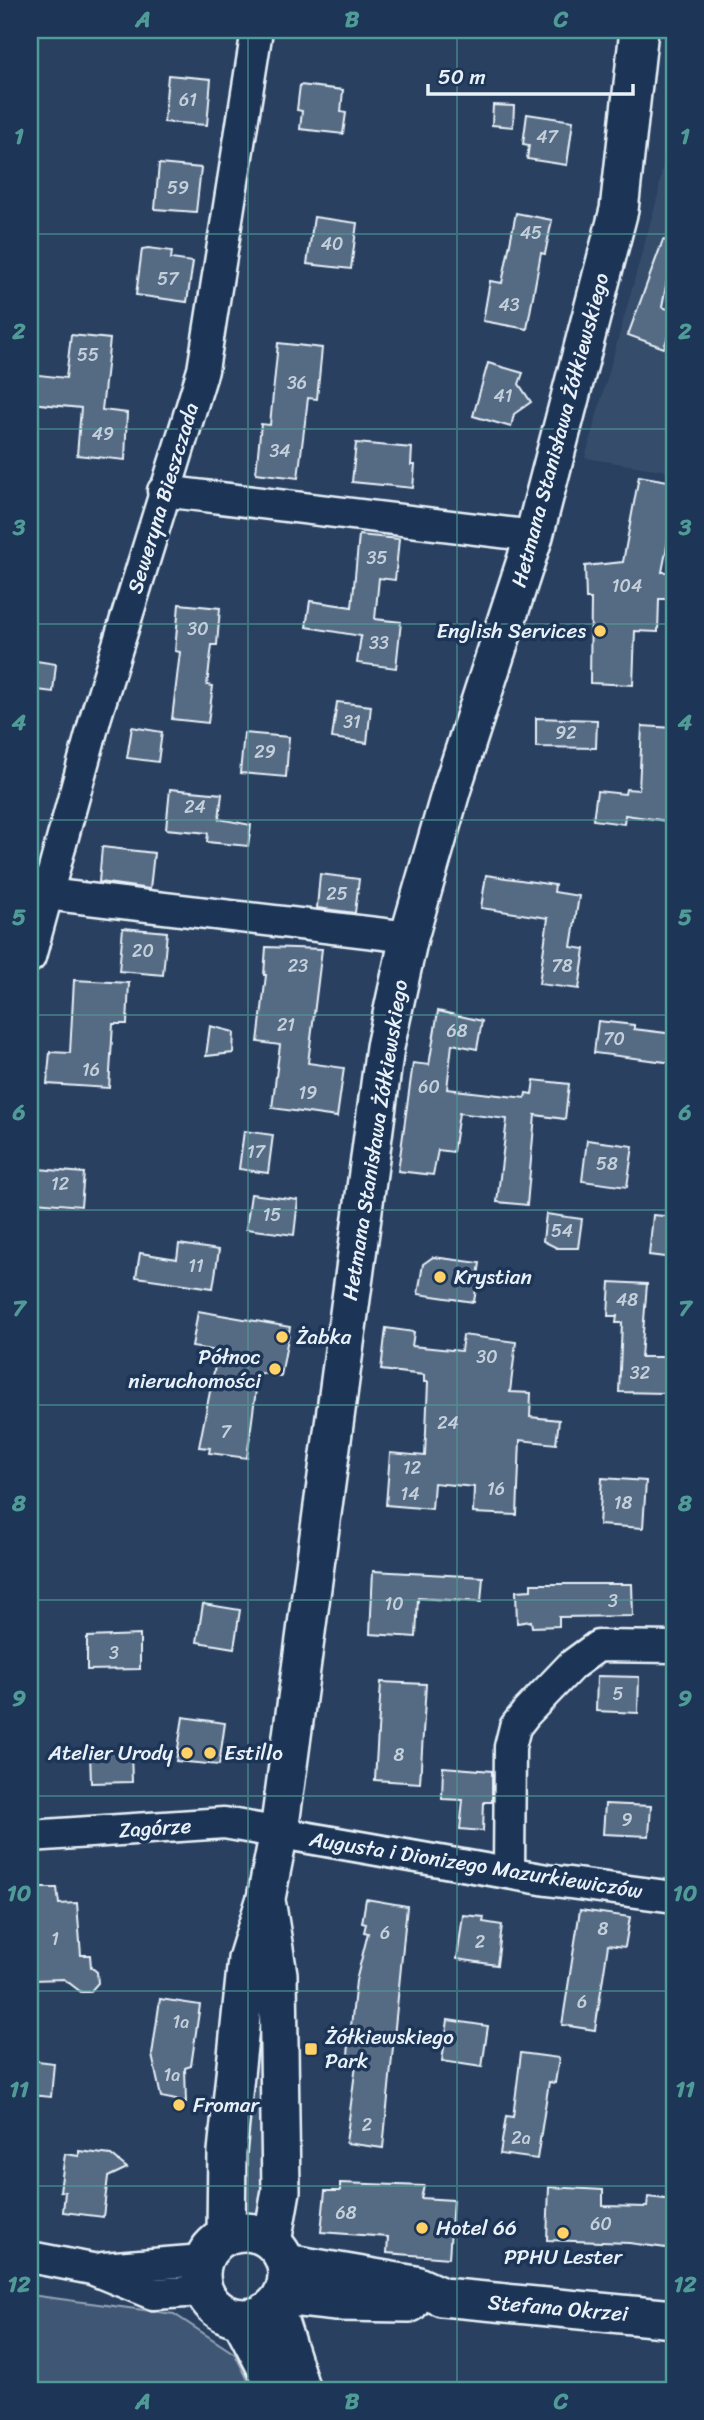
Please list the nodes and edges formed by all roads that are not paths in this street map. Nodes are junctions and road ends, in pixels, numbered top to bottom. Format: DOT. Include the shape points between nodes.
graph roads {
  1 [pos="257,30"];
  2 [pos="639,30"];
  3 [pos="163,491"];
  4 [pos="534,536"];
  5 [pos="38,892"];
  6 [pos="409,937"];
  7 [pos="30,957"];
  8 [pos="674,1647"];
  9 [pos="279,1832"];
  10 [pos="30,1836"];
  11 [pos="509,1871"];
  12 [pos="674,1897"];
  13 [pos="266,1898"];
  14 [pos="30,2257"];
  15 [pos="211,2262"];
  16 [pos="271,2285"];
  17 [pos="442,2297"];
  18 [pos="337,2302"];
  19 [pos="674,2319"];
  20 [pos="290,2380"];
  1 -- 3 [label="street, Seweryna Bieszczada" via="203,370"];
  2 -- 4 [label="street, Hetmana Stanisława Żółkiewskiego" via="619,210"];
  3 -- 4 [label="street"];
  3 -- 5 [label="street, Seweryna Bieszczada"];
  4 -- 6 [label="street, Hetmana Stanisława Żółkiewskiego"];
  5 -- 6 [label="street"];
  5 -- 7 [label="street, Seweryna Bieszczada"];
  6 -- 9 [label="street, Hetmana Stanisława Żółkiewskiego" via="385,1047"];
  8 -- 11 [label="street" via="598,1646 572,1665 515,1727 510,1746"];
  9 -- 10 [label="street, Zagórze" via="224,1823"];
  9 -- 11 [label="street, Augusta i Dionizego Mazurkiewiczów"];
  9 -- 13 [label="street, Hetmana Stanisława Żółkiewskiego"];
  11 -- 12 [label="street, Augusta i Dionizego Mazurkiewiczów"];
  13 -- 15 [label="street, Hetmana Stanisława Żółkiewskiego" via="247,1959"];
  13 -- 16 [label="street, Hetmana Stanisława Żółkiewskiego" via="278,1973 281,2191"];
  14 -- 15 [label="street" via="92,2269"];
  15 -- 16 [label="street" via="250,2232"];
  15 -- 16 [label="street" via="212,2305 225,2315"];
  16 -- 17 [label="street, Stefana Okrzei" via="415,2285"];
  16 -- 18 [label="street, Stefana Okrzei"];
  16 -- 20 [label="street"];
  17 -- 18 [label="street, Stefana Okrzei" via="418,2303"];
  17 -- 19 [label="street, Stefana Okrzei"];
  18 -- 20 [label="street" via="323,2308 299,2337"];
}
